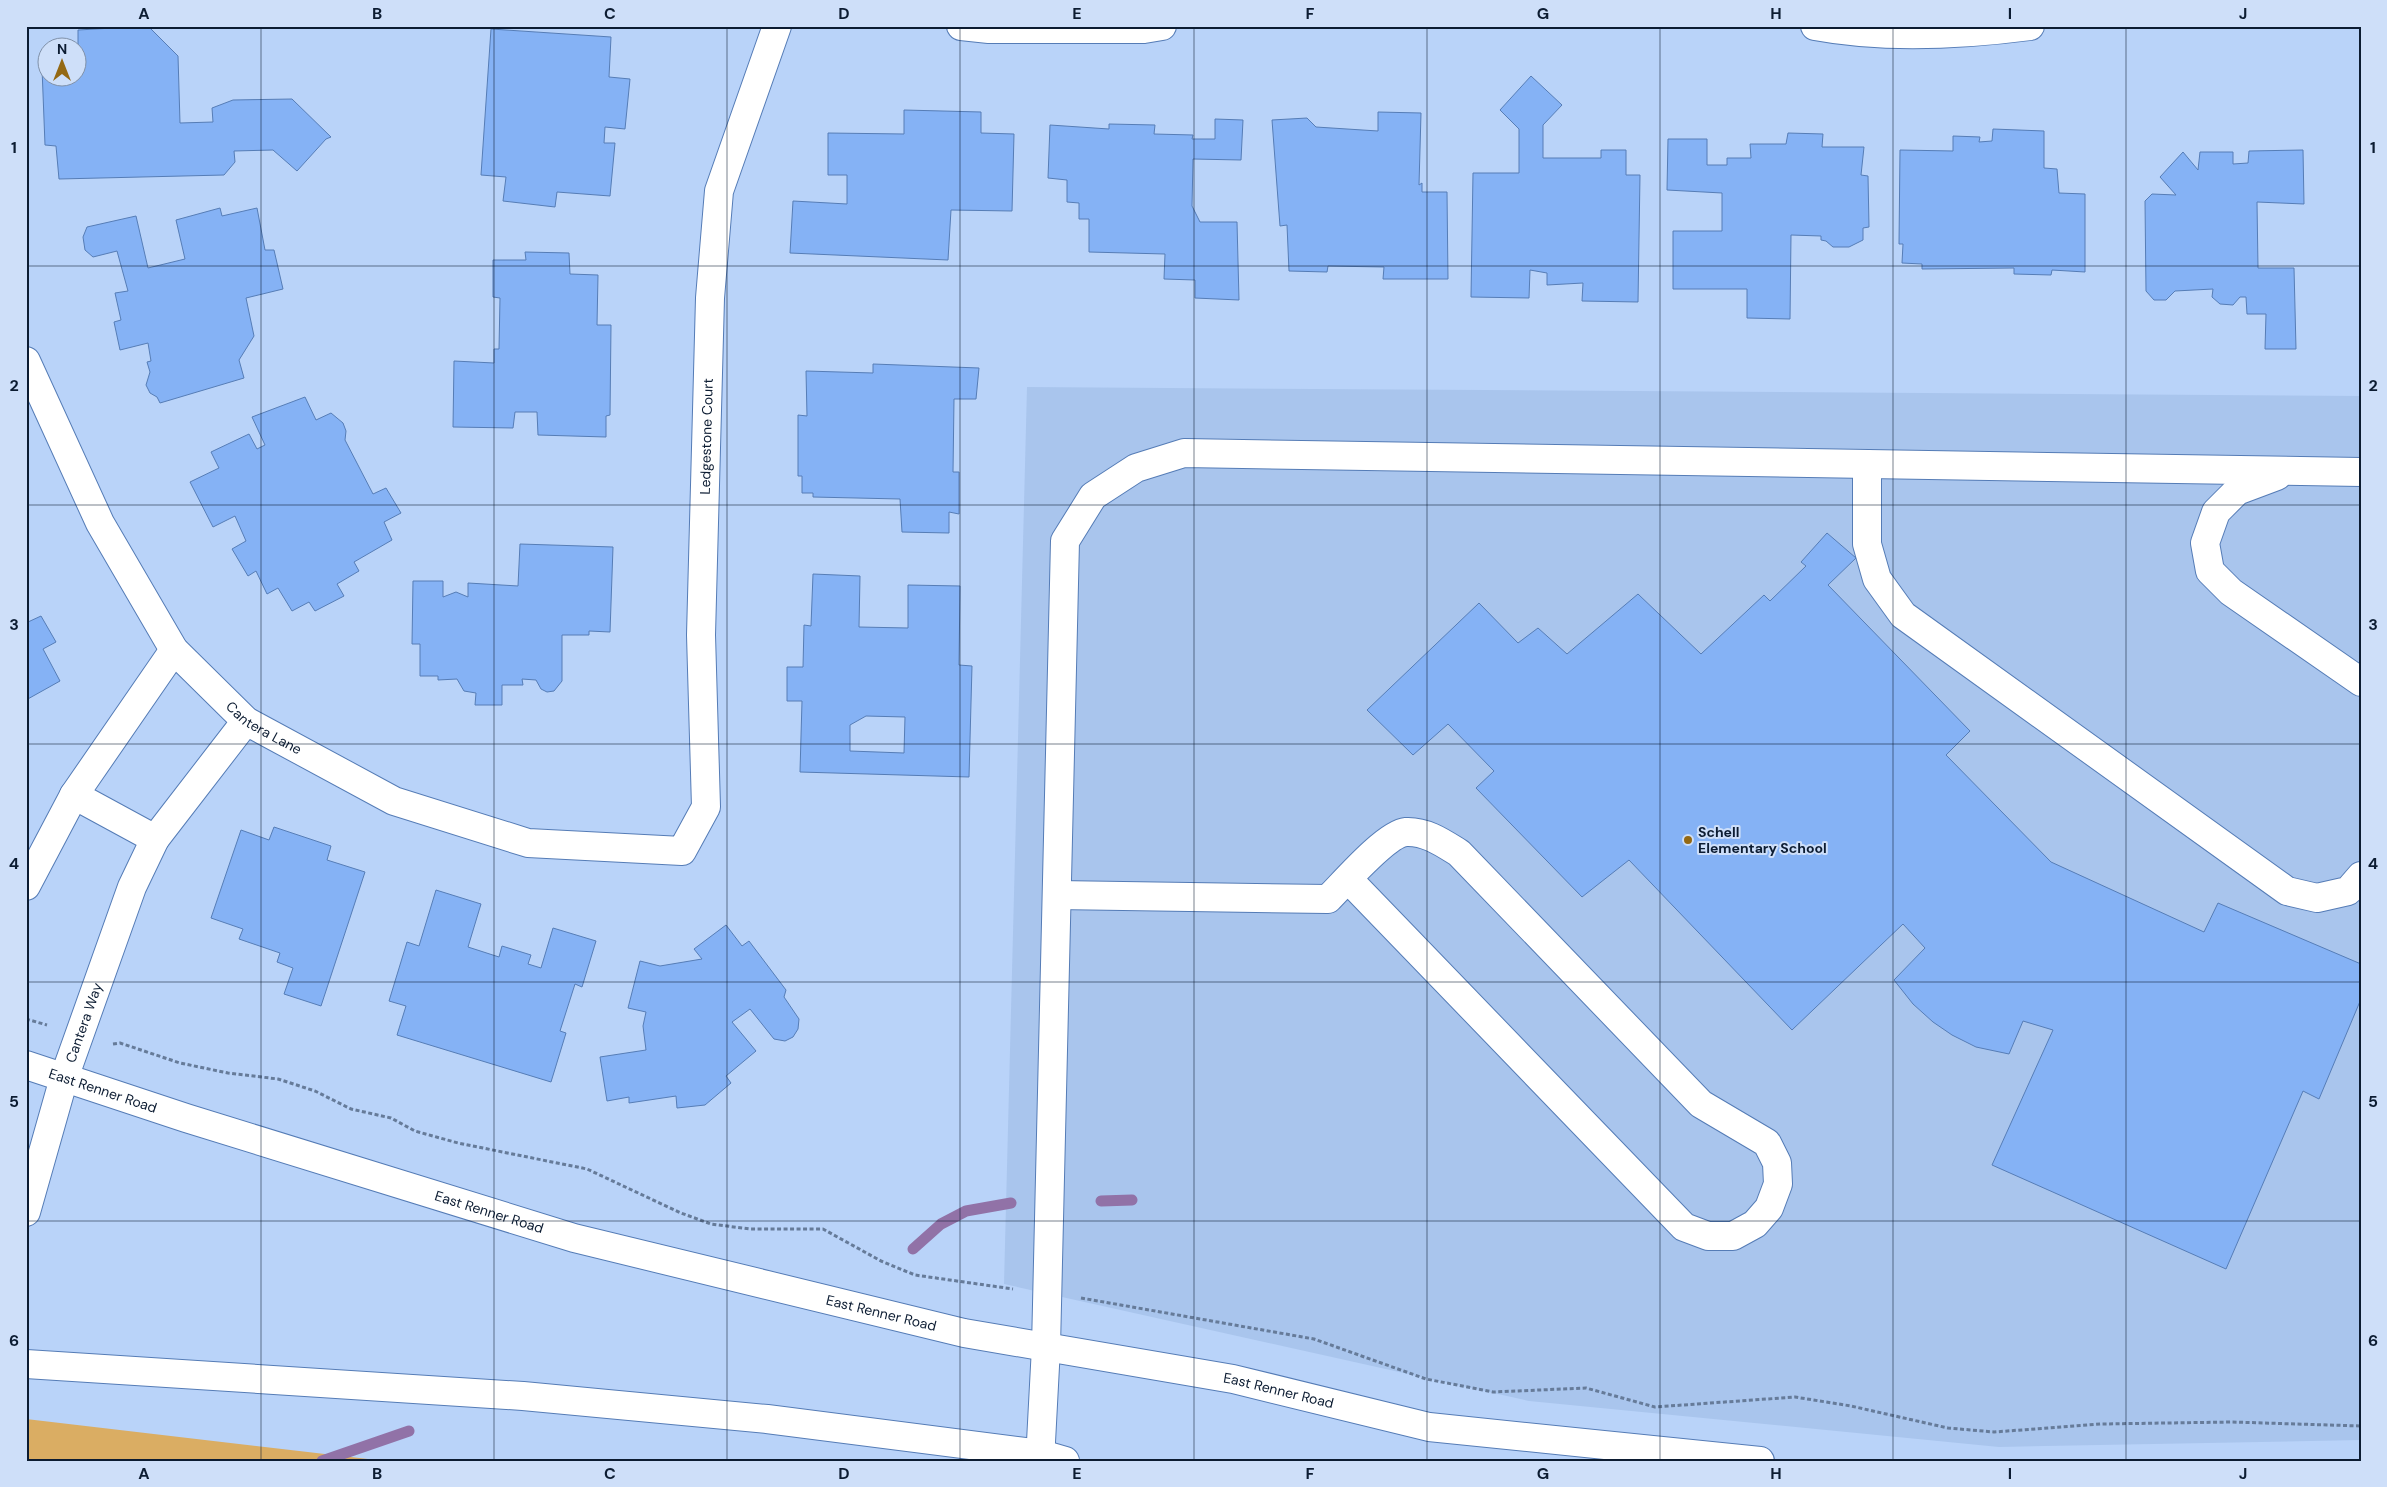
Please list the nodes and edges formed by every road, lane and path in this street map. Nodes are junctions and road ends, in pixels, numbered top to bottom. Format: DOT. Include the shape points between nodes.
graph roads {
  1 [pos="777,26"];
  2 [pos="961,26"];
  3 [pos="1162,26"];
  4 [pos="1815,26"];
  5 [pos="2030,26"];
  6 [pos="26,361"];
  7 [pos="1868,464"];
  8 [pos="2289,471"];
  9 [pos="2361,472"];
  10 [pos="174,650"];
  11 [pos="2361,682"];
  12 [pos="246,721"];
  13 [pos="74,795"];
  14 [pos="155,839"];
  15 [pos="682,851"];
  16 [pos="2361,876"];
  17 [pos="1348,879"];
  18 [pos="26,886"];
  19 [pos="1057,895"];
  20 [pos="79,1034"];
  21 [pos="26,1065"];
  22 [pos="64,1078"];
  23 [pos="26,1212"];
  24 [pos="1047,1293"];
  25 [pos="1046,1348"];
  26 [pos="26,1364"];
  27 [pos="2361,1426"];
  28 [pos="1049,1458"];
  29 [pos="1760,1461"];
  1 -- 15 [label="street, Ledgestone Court" via="718,191 710,298 701,635 706,807"];
  2 -- 3 [label="street" via="989,29 1144,29"];
  4 -- 5 [label="street" via="1914,35"];
  6 -- 10 [label="street, Cantera Lane" via="100,523"];
  7 -- 8 [label="street"];
  7 -- 16 [label="street" via="1867,544 1877,580 1904,615 2287,891 2317,898 2348,891"];
  7 -- 19 [label="street" via="1184,453 1136,468 1093,496 1064,541"];
  8 -- 9 [label="street"];
  8 -- 11 [label="street" via="2237,491 2216,512 2205,543 2210,571 2231,592"];
  10 -- 12 [label="street, Cantera Lane"];
  10 -- 13 [label="street"];
  12 -- 14 [label="street, Cantera Way"];
  12 -- 15 [label="street, Cantera Lane" via="394,801 528,843"];
  13 -- 14 [label="street"];
  13 -- 18 [label="street"];
  14 -- 20 [label="street, Cantera Way" via="132,887"];
  17 -- 17 [label="street" via="1684,1227 1708,1236 1733,1236 1755,1224 1769,1208 1778,1184 1777,1163 1767,1143 1701,1104 1459,853 1433,837 1405,832 1379,847"];
  17 -- 19 [label="street" via="1328,899"];
  19 -- 24 [label="street"];
  20 -- 22 [label="street, Cantera Way"];
  20 -- 24 [label="path" via="104,1045 120,1043 180,1063 278,1079 315,1091 352,1109 391,1118 415,1131 458,1143 586,1169 711,1224 750,1229 823,1229 915,1275"];
  21 -- 22 [label="street, East Renner Road"];
  22 -- 23 [label="street, Cantera Way"];
  22 -- 25 [label="street, East Renner Road" via="574,1238 964,1333"];
  24 -- 25 [label="street"];
  24 -- 27 [label="path" via="1314,1339 1426,1379 1493,1392 1586,1388 1654,1407 1795,1398 1851,1406 1948,1428 1994,1432 2102,1424 2232,1422"];
  25 -- 28 [label="street"];
  25 -- 29 [label="street, East Renner Road" via="1232,1379 1429,1427"];
  26 -- 28 [label="street" via="523,1396 767,1419"];
}
